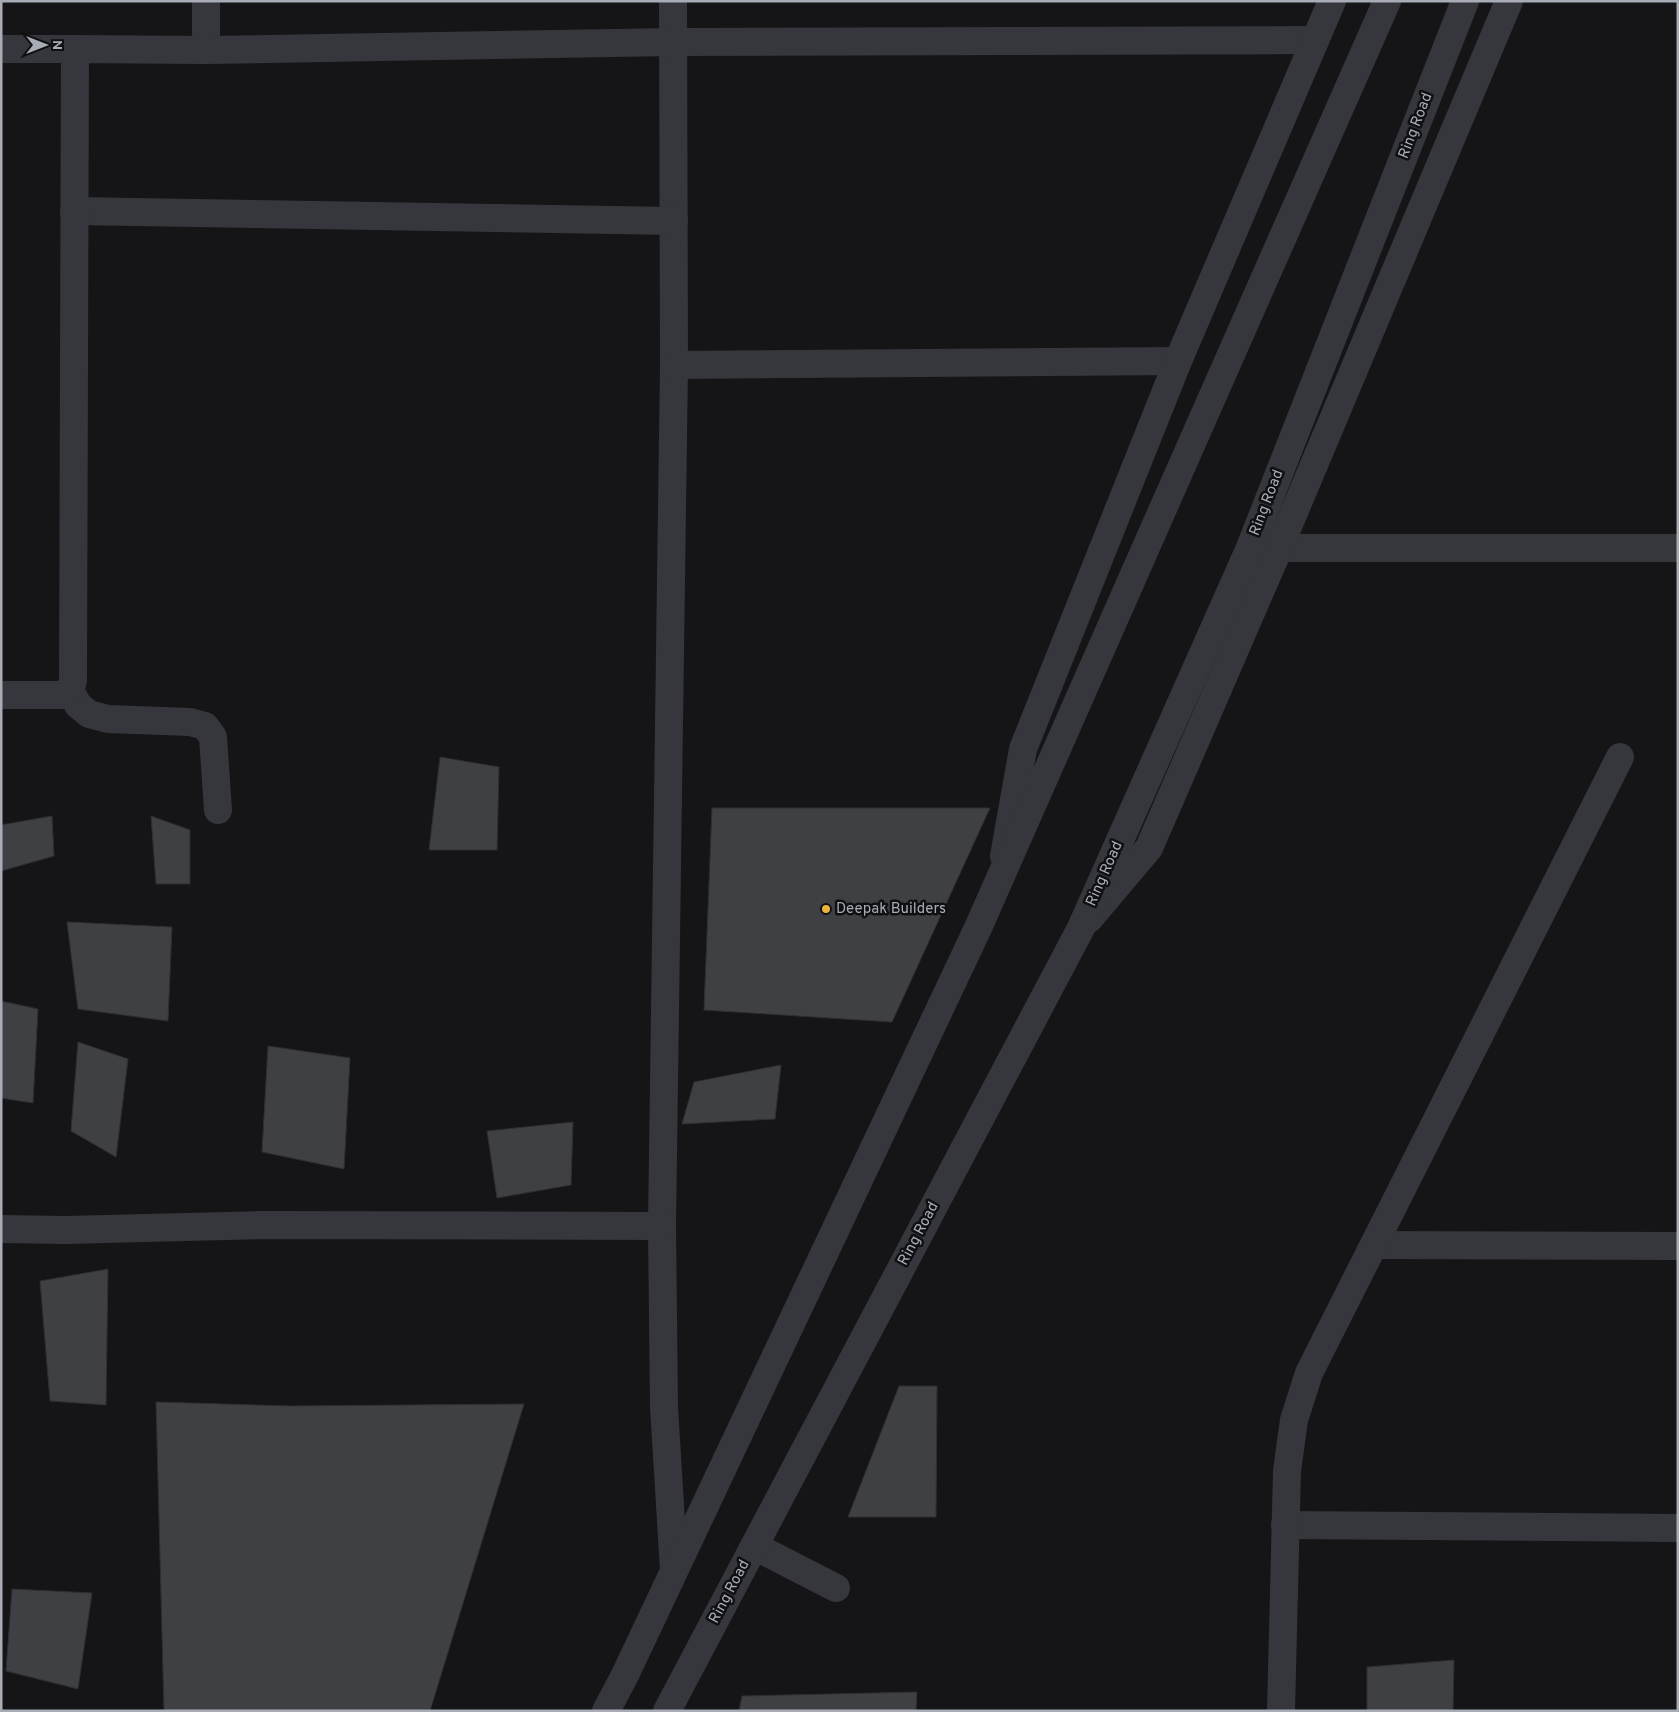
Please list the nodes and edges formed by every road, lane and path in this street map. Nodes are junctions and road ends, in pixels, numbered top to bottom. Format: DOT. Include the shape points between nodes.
graph roads {
  1 [pos="206,1"];
  2 [pos="673,1"];
  3 [pos="1332,1"];
  4 [pos="1387,1"];
  5 [pos="1465,1"];
  6 [pos="1510,1"];
  7 [pos="1315,40"];
  8 [pos="674,42"];
  9 [pos="1,49"];
  10 [pos="75,49"];
  11 [pos="206,50"];
  12 [pos="74,211"];
  13 [pos="674,221"];
  14 [pos="1178,361"];
  15 [pos="674,365"];
  16 [pos="1279,548"];
  17 [pos="1678,548"];
  18 [pos="70,690"];
  19 [pos="1,696"];
  20 [pos="1620,757"];
  21 [pos="218,810"];
  22 [pos="1000,878"];
  23 [pos="1081,928"];
  24 [pos="662,1226"];
  25 [pos="1,1229"];
  26 [pos="1374,1244"];
  27 [pos="1678,1246"];
  28 [pos="1285,1525"];
  29 [pos="1678,1528"];
  30 [pos="754,1546"];
  31 [pos="674,1570"];
  32 [pos="836,1588"];
  33 [pos="606,1711"];
  34 [pos="667,1711"];
  35 [pos="1281,1711"];
  1 -- 11 [label="street"];
  2 -- 8 [label="street"];
  3 -- 7 [label="street"];
  4 -- 22 [label="street"];
  5 -- 23 [label="street, Ring Road" via="1249,550"];
  6 -- 16 [label="street"];
  7 -- 8 [label="street"];
  7 -- 14 [label="street"];
  8 -- 11 [label="street"];
  8 -- 13 [label="street"];
  9 -- 10 [label="street"];
  10 -- 11 [label="street"];
  10 -- 12 [label="street"];
  12 -- 13 [label="street"];
  12 -- 18 [label="street" via="73,682"];
  13 -- 15 [label="street"];
  14 -- 15 [label="street"];
  14 -- 22 [label="street" via="1023,749"];
  15 -- 24 [label="street"];
  16 -- 17 [label="street"];
  16 -- 23 [label="street" via="1149,848"];
  18 -- 19 [label="street" via="62,695"];
  18 -- 21 [label="street" via="89,714 108,719 190,722 205,726 213,738"];
  20 -- 26 [label="street"];
  22 -- 31 [label="street"];
  23 -- 30 [label="street, Ring Road"];
  24 -- 25 [label="street" via="263,1225"];
  24 -- 31 [label="street" via="664,1407"];
  26 -- 27 [label="street"];
  26 -- 28 [label="street" via="1309,1373 1294,1420 1287,1471"];
  28 -- 29 [label="street"];
  28 -- 35 [label="street"];
  30 -- 32 [label="street"];
  30 -- 34 [label="street, Ring Road"];
  31 -- 33 [label="street"];
}
